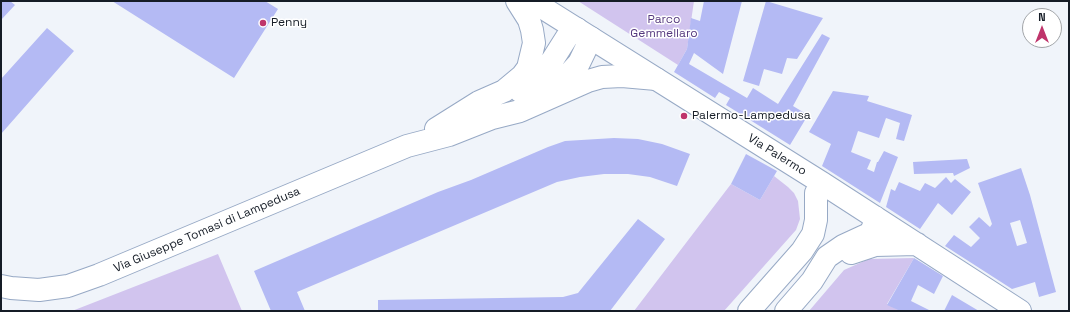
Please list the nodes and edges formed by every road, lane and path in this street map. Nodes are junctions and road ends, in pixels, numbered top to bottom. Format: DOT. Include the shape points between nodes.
graph roads {
  1 [pos="517,1"];
  2 [pos="532,1"];
  3 [pos="584,34"];
  4 [pos="656,79"];
  5 [pos="492,118"];
  6 [pos="444,124"];
  7 [pos="408,146"];
  8 [pos="822,183"];
  9 [pos="875,217"];
  10 [pos="917,244"];
  11 [pos="812,281"];
  12 [pos="1,286"];
  13 [pos="749,311"];
  14 [pos="786,311"];
  15 [pos="1020,311"];
  1 -- 6 [label="street" via="532,30 534,43 528,68 513,84"];
  2 -- 3 [label="street, Via Palermo"];
  3 -- 4 [label="street, Via Palermo"];
  3 -- 5 [label="street" via="579,63 568,75 548,89"];
  3 -- 6 [label="street" via="567,37 548,67 527,87"];
  4 -- 5 [label="street" via="622,76 588,80 520,111"];
  4 -- 8 [label="street, Via Palermo"];
  5 -- 7 [label="street" via="449,135"];
  6 -- 7 [label="street"];
  7 -- 12 [label="street, Via Giuseppe Tomasi di Lampedusa" via="68,286 39,290"];
  8 -- 9 [label="street, Via Palermo"];
  8 -- 13 [label="street" via="816,192 813,234 802,251"];
  9 -- 10 [label="street, Via Palermo"];
  9 -- 11 [label="street" via="873,228 868,234 827,257"];
  10 -- 11 [label="street" via="886,244 863,248 851,253"];
  10 -- 15 [label="street, Via Palermo"];
  11 -- 14 [label="street"];
}
